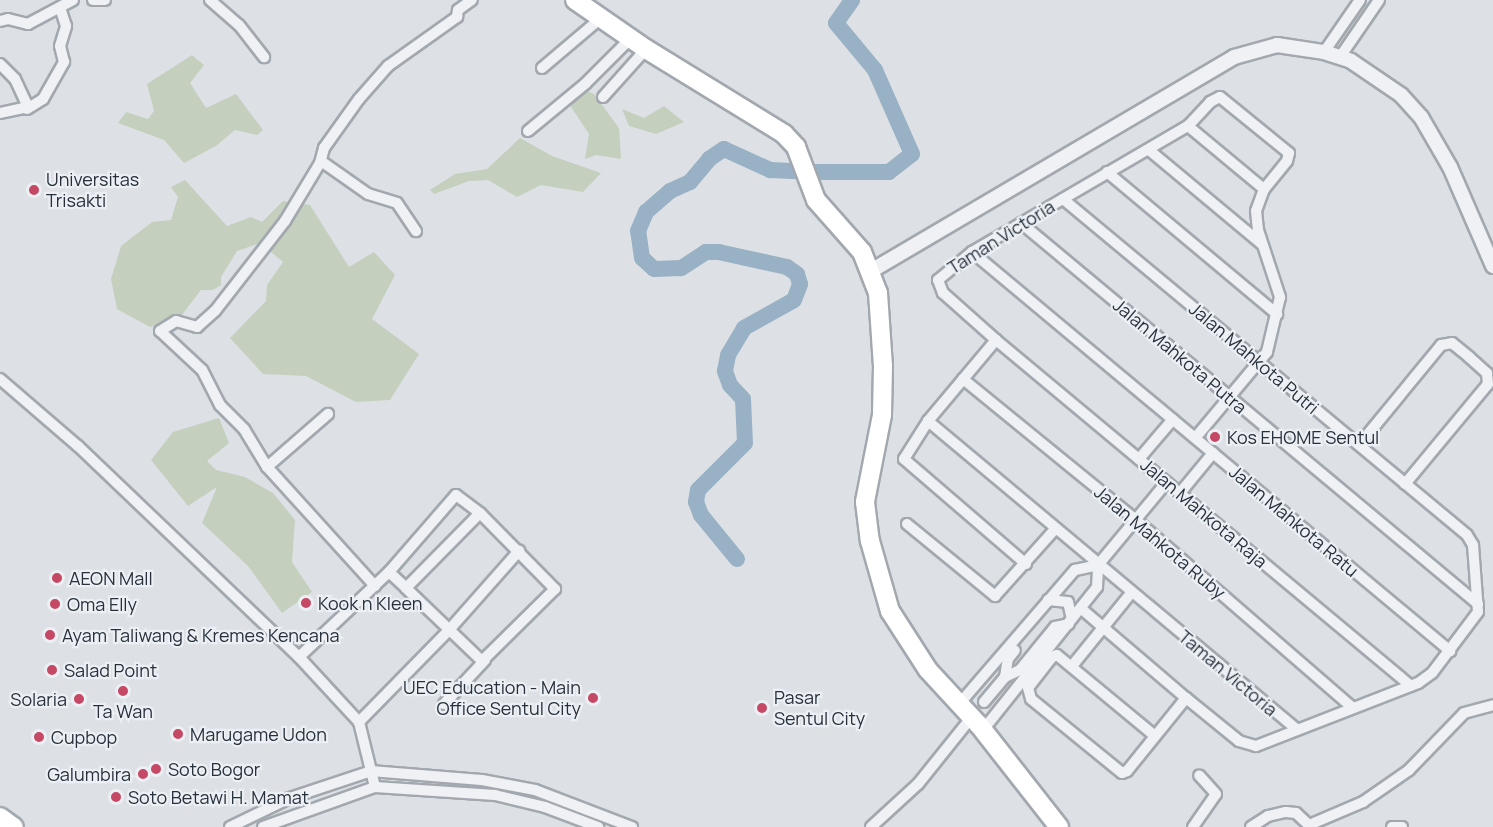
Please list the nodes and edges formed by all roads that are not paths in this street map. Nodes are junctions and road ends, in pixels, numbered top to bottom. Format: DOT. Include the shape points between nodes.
graph roads {
  1 [pos="73,0"];
  2 [pos="93,0"];
  3 [pos="105,0"];
  4 [pos="210,0"];
  5 [pos="472,0"];
  6 [pos="575,0"];
  7 [pos="1360,0"];
  8 [pos="1379,0"];
  9 [pos="60,8"];
  10 [pos="601,18"];
  11 [pos="0,21"];
  12 [pos="638,44"];
  13 [pos="1324,52"];
  14 [pos="264,57"];
  15 [pos="1340,57"];
  16 [pos="0,64"];
  17 [pos="542,68"];
  18 [pos="603,97"];
  19 [pos="27,109"];
  20 [pos="0,112"];
  21 [pos="1188,126"];
  22 [pos="528,131"];
  23 [pos="1149,150"];
  24 [pos="321,161"];
  25 [pos="1107,172"];
  26 [pos="1264,189"];
  27 [pos="1063,199"];
  28 [pos="1021,223"];
  29 [pos="416,231"];
  30 [pos="1263,245"];
  31 [pos="972,252"];
  32 [pos="1493,266"];
  33 [pos="871,271"];
  34 [pos="1277,315"];
  35 [pos="996,340"];
  36 [pos="1259,362"];
  37 [pos="0,379"];
  38 [pos="963,379"];
  39 [pos="1230,397"];
  40 [pos="328,414"];
  41 [pos="1173,419"];
  42 [pos="928,421"];
  43 [pos="1195,438"];
  44 [pos="1359,445"];
  45 [pos="1213,453"];
  46 [pos="1139,459"];
  47 [pos="267,467"];
  48 [pos="1166,483"];
  49 [pos="1405,484"];
  50 [pos="1180,493"];
  51 [pos="480,513"];
  52 [pos="1136,520"];
  53 [pos="907,524"];
  54 [pos="1056,528"];
  55 [pos="519,551"];
  56 [pos="1026,564"];
  57 [pos="1098,565"];
  58 [pos="389,572"];
  59 [pos="375,586"];
  60 [pos="406,588"];
  61 [pos="1132,592"];
  62 [pos="1046,603"];
  63 [pos="1478,604"];
  64 [pos="1084,611"];
  65 [pos="1070,621"];
  66 [pos="1103,628"];
  67 [pos="448,630"];
  68 [pos="1450,651"];
  69 [pos="299,657"];
  70 [pos="485,660"];
  71 [pos="1072,666"];
  72 [pos="1005,677"];
  73 [pos="1411,686"];
  74 [pos="1186,698"];
  75 [pos="984,702"];
  76 [pos="960,703"];
  77 [pos="444,704"];
  78 [pos="1493,705"];
  79 [pos="1353,708"];
  80 [pos="358,722"];
  81 [pos="975,726"];
  82 [pos="1297,730"];
  83 [pos="1155,736"];
  84 [pos="371,771"];
  85 [pos="1199,775"];
  86 [pos="375,787"];
  87 [pos="290,798"];
  88 [pos="297,813"];
  89 [pos="887,814"];
  90 [pos="0,817"];
  91 [pos="1336,822"];
  92 [pos="14,827"];
  93 [pos="230,827"];
  94 [pos="263,827"];
  95 [pos="598,827"];
  96 [pos="632,827"];
  97 [pos="861,827"];
  98 [pos="871,827"];
  99 [pos="1059,827"];
  100 [pos="1193,827"];
  101 [pos="1251,827"];
  102 [pos="1392,827"];
  103 [pos="1402,827"];
  1 -- 9 [label="street"];
  2 -- 3 [label="street"];
  4 -- 14 [label="street" via="239,25"];
  5 -- 24 [label="street" via="458,10 457,17 377,78 325,146"];
  6 -- 10 [label="main road"];
  7 -- 13 [label="street"];
  8 -- 15 [label="street"];
  9 -- 11 [label="street" via="28,24"];
  9 -- 19 [label="street" via="66,26 60,46 65,60 43,99"];
  10 -- 12 [label="main road"];
  10 -- 17 [label="street"];
  12 -- 18 [label="street"];
  12 -- 22 [label="street"];
  12 -- 33 [label="main road" via="784,134 800,155 808,185 862,252"];
  13 -- 15 [label="street"];
  13 -- 33 [label="street" via="1277,45 1234,57"];
  15 -- 32 [label="street" via="1387,83 1421,117 1450,167"];
  16 -- 19 [label="street" via="19,86"];
  19 -- 20 [label="street"];
  21 -- 23 [label="street, Taman Victoria"];
  21 -- 26 [label="street"];
  21 -- 26 [label="street, Taman Victoria" via="1210,102 1220,97 1243,113 1289,153"];
  23 -- 25 [label="street, Taman Victoria"];
  23 -- 30 [label="street"];
  24 -- 29 [label="street" via="368,194 397,203"];
  24 -- 47 [label="street" via="285,221 216,311 197,327 176,321 160,331 202,370 220,405 244,429"];
  25 -- 27 [label="street, Taman Victoria"];
  25 -- 34 [label="street"];
  26 -- 30 [label="street, Taman Victoria" via="1256,221"];
  27 -- 28 [label="street, Taman Victoria"];
  27 -- 36 [label="street, Jalan Mahkota Putri"];
  28 -- 31 [label="street, Taman Victoria"];
  28 -- 39 [label="street, Jalan Mahkota Putra"];
  30 -- 34 [label="street, Taman Victoria" via="1280,289"];
  31 -- 35 [label="street, Taman Victoria" via="941,274 939,286"];
  31 -- 41 [label="street, Jalan Mahkota Ratu"];
  33 -- 76 [label="main road" via="882,318 884,366 882,415 865,502 870,541 890,611 903,636"];
  34 -- 36 [label="street, Taman Victoria" via="1270,345"];
  35 -- 38 [label="street"];
  35 -- 46 [label="street, Jalan Mahkota Raja"];
  36 -- 39 [label="street, Taman Victoria"];
  36 -- 44 [label="street, Jalan Mahkota Putri"];
  37 -- 69 [label="street" via="78,446"];
  38 -- 42 [label="street"];
  38 -- 52 [label="street, Jalan Mahkota Ruby"];
  39 -- 43 [label="street, Taman Victoria"];
  39 -- 63 [label="street, Jalan Mahkota Putra"];
  40 -- 47 [label="street"];
  41 -- 43 [label="street, Jalan Mahkota Ratu"];
  41 -- 46 [label="street"];
  42 -- 54 [label="street, Taman Victoria"];
  42 -- 56 [label="street" via="905,454 906,463"];
  43 -- 45 [label="street, Jalan Mahkota Ratu"];
  44 -- 49 [label="street, Jalan Mahkota Putri"];
  44 -- 49 [label="street" via="1441,345 1452,343 1469,357 1487,373 1488,384"];
  45 -- 50 [label="street"];
  45 -- 68 [label="street, Jalan Mahkota Ratu"];
  46 -- 48 [label="street, Jalan Mahkota Raja"];
  47 -- 59 [label="street"];
  48 -- 50 [label="street, Jalan Mahkota Raja"];
  48 -- 52 [label="street"];
  49 -- 63 [label="street, Jalan Mahkota Putri" via="1471,540"];
  50 -- 73 [label="street, Jalan Mahkota Raja"];
  51 -- 55 [label="street"];
  51 -- 58 [label="street" via="456,495"];
  51 -- 60 [label="street"];
  52 -- 57 [label="street"];
  52 -- 79 [label="street, Jalan Mahkota Ruby"];
  53 -- 56 [label="street" via="995,596"];
  54 -- 56 [label="street"];
  54 -- 57 [label="street, Taman Victoria"];
  55 -- 67 [label="street"];
  55 -- 70 [label="street" via="555,589"];
  57 -- 61 [label="street, Taman Victoria"];
  57 -- 62 [label="street" via="1075,570"];
  57 -- 65 [label="street" via="1097,587"];
  58 -- 59 [label="street"];
  58 -- 60 [label="street"];
  59 -- 69 [label="street"];
  60 -- 67 [label="street"];
  61 -- 66 [label="street"];
  61 -- 82 [label="street, Taman Victoria"];
  62 -- 65 [label="street" via="1068,602"];
  62 -- 72 [label="street" via="1042,615 1008,658"];
  62 -- 76 [label="street"];
  63 -- 68 [label="street, Taman Victoria" via="1474,621"];
  64 -- 66 [label="street"];
  65 -- 72 [label="street" via="1055,627 1020,670"];
  65 -- 81 [label="street"];
  66 -- 71 [label="street"];
  66 -- 74 [label="street"];
  67 -- 70 [label="street" via="478,659"];
  67 -- 80 [label="street"];
  68 -- 73 [label="street, Taman Victoria" via="1432,673"];
  69 -- 80 [label="street"];
  70 -- 77 [label="street"];
  71 -- 83 [label="street"];
  71 -- 83 [label="street" via="1060,656 1052,657 1028,688 1029,696 1122,773"];
  72 -- 75 [label="street"];
  73 -- 79 [label="street, Taman Victoria"];
  74 -- 82 [label="street, Taman Victoria" via="1245,745 1256,746"];
  74 -- 83 [label="street"];
  76 -- 81 [label="main road"];
  78 -- 91 [label="street" via="1464,713 1409,770"];
  79 -- 82 [label="street, Taman Victoria"];
  80 -- 84 [label="street"];
  81 -- 89 [label="street"];
  81 -- 99 [label="main road"];
  84 -- 86 [label="street"];
  84 -- 87 [label="street"];
  84 -- 96 [label="street" via="482,780 535,790"];
  85 -- 100 [label="street" via="1216,794"];
  86 -- 88 [label="street"];
  86 -- 95 [label="street" via="495,795 545,807"];
  87 -- 88 [label="street"];
  87 -- 93 [label="street"];
  88 -- 94 [label="street"];
  89 -- 97 [label="street"];
  89 -- 98 [label="street"];
  90 -- 92 [label="main road"];
  91 -- 101 [label="street" via="1309,825 1296,813 1286,812 1268,816"];
  102 -- 103 [label="street"];
}
